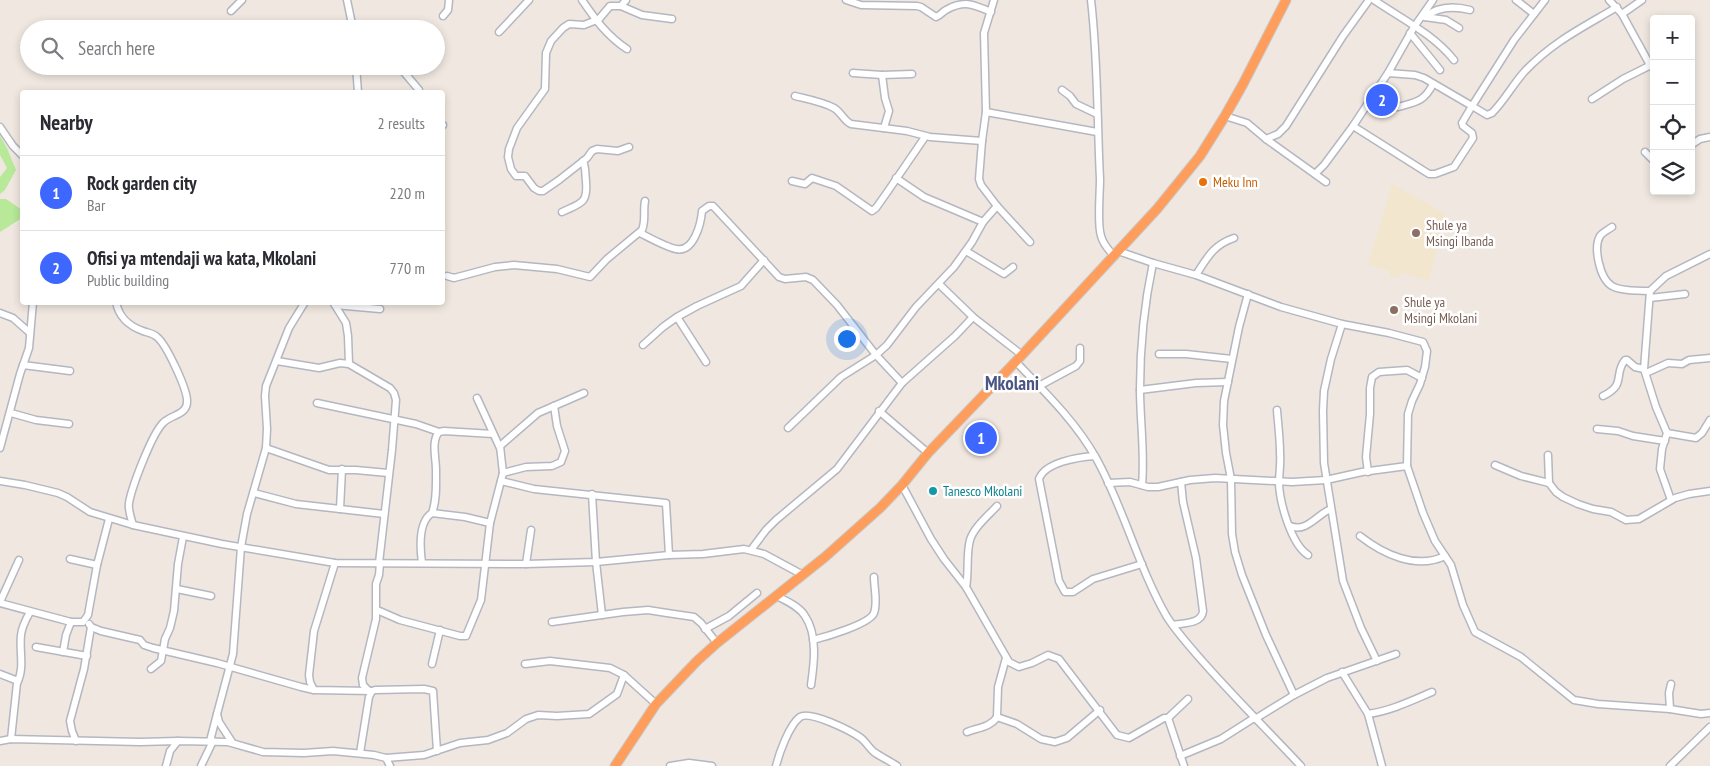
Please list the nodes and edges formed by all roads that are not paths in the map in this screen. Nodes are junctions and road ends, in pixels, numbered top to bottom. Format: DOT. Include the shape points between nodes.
graph roads {
  1 [pos="242,0"];
  2 [pos="347,0"];
  3 [pos="449,0"];
  4 [pos="529,0"];
  5 [pos="582,0"];
  6 [pos="626,0"];
  7 [pos="846,0"];
  8 [pos="994,0"];
  9 [pos="1091,0"];
  10 [pos="1286,0"];
  11 [pos="1369,0"];
  12 [pos="1374,0"];
  13 [pos="1433,0"];
  14 [pos="1516,0"];
  15 [pos="1545,0"];
  16 [pos="1609,0"];
  17 [pos="1642,0"];
  18 [pos="620,6"];
  19 [pos="1617,7"];
  20 [pos="1470,10"];
  21 [pos="231,12"];
  22 [pos="991,12"];
  23 [pos="1534,14"];
  24 [pos="1622,14"];
  25 [pos="443,16"];
  26 [pos="1423,17"];
  27 [pos="672,19"];
  28 [pos="351,20"];
  29 [pos="596,21"];
  30 [pos="1414,27"];
  31 [pos="1459,28"];
  32 [pos="499,32"];
  33 [pos="1410,33"];
  34 [pos="627,49"];
  35 [pos="1454,60"];
  36 [pos="1650,61"];
  37 [pos="1650,65"];
  38 [pos="1440,70"];
  39 [pos="853,73"];
  40 [pos="1388,73"];
  41 [pos="912,74"];
  42 [pos="357,75"];
  43 [pos="406,75"];
  44 [pos="882,75"];
  45 [pos="1432,84"];
  46 [pos="358,90"];
  47 [pos="418,90"];
  48 [pos="1062,90"];
  49 [pos="795,96"];
  50 [pos="1592,99"];
  51 [pos="1472,106"];
  52 [pos="1398,107"];
  53 [pos="986,112"];
  54 [pos="1097,114"];
  55 [pos="1225,116"];
  56 [pos="1353,126"];
  57 [pos="0,127"];
  58 [pos="884,128"];
  59 [pos="1097,132"];
  60 [pos="6,136"];
  61 [pos="925,136"];
  62 [pos="1710,137"];
  63 [pos="1266,139"];
  64 [pos="982,141"];
  65 [pos="0,142"];
  66 [pos="1695,142"];
  67 [pos="629,148"];
  68 [pos="1645,152"];
  69 [pos="20,153"];
  70 [pos="1650,156"];
  71 [pos="583,161"];
  72 [pos="1315,174"];
  73 [pos="896,178"];
  74 [pos="792,181"];
  75 [pos="1326,182"];
  76 [pos="645,201"];
  77 [pos="997,206"];
  78 [pos="562,212"];
  79 [pos="983,222"];
  80 [pos="1612,227"];
  81 [pos="640,233"];
  82 [pos="1234,238"];
  83 [pos="1030,242"];
  84 [pos="966,251"];
  85 [pos="1115,253"];
  86 [pos="1710,254"];
  87 [pos="764,260"];
  88 [pos="1153,263"];
  89 [pos="1013,267"];
  90 [pos="1196,275"];
  91 [pos="446,276"];
  92 [pos="939,284"];
  93 [pos="1248,294"];
  94 [pos="1650,294"];
  95 [pos="1685,294"];
  96 [pos="33,305"];
  97 [pos="117,305"];
  98 [pos="304,305"];
  99 [pos="335,305"];
  100 [pos="343,305"];
  101 [pos="380,309"];
  102 [pos="0,313"];
  103 [pos="677,317"];
  104 [pos="973,317"];
  105 [pos="1342,324"];
  106 [pos="30,333"];
  107 [pos="643,345"];
  108 [pos="1080,348"];
  109 [pos="1159,354"];
  110 [pos="876,355"];
  111 [pos="1710,358"];
  112 [pos="1019,359"];
  113 [pos="1232,360"];
  114 [pos="277,361"];
  115 [pos="706,362"];
  116 [pos="350,364"];
  117 [pos="23,365"];
  118 [pos="70,371"];
  119 [pos="1645,371"];
  120 [pos="1422,378"];
  121 [pos="1228,382"];
  122 [pos="902,383"];
  123 [pos="1038,386"];
  124 [pos="1140,390"];
  125 [pos="584,393"];
  126 [pos="1603,396"];
  127 [pos="477,398"];
  128 [pos="318,403"];
  129 [pos="554,406"];
  130 [pos="1277,410"];
  131 [pos="880,411"];
  132 [pos="10,413"];
  133 [pos="394,420"];
  134 [pos="1710,420"];
  135 [pos="69,424"];
  136 [pos="788,428"];
  137 [pos="1597,429"];
  138 [pos="439,432"];
  139 [pos="1667,433"];
  140 [pos="493,434"];
  141 [pos="1665,441"];
  142 [pos="0,448"];
  143 [pos="266,448"];
  144 [pos="500,448"];
  145 [pos="928,453"];
  146 [pos="1548,455"];
  147 [pos="1095,456"];
  148 [pos="1495,465"];
  149 [pos="1407,466"];
  150 [pos="342,469"];
  151 [pos="1368,472"];
  152 [pos="388,473"];
  153 [pos="503,474"];
  154 [pos="1231,479"];
  155 [pos="1326,480"];
  156 [pos="0,481"];
  157 [pos="501,481"];
  158 [pos="1181,482"];
  159 [pos="1279,482"];
  160 [pos="1108,483"];
  161 [pos="1549,483"];
  162 [pos="902,485"];
  163 [pos="1142,485"];
  164 [pos="1710,491"];
  165 [pos="254,493"];
  166 [pos="592,494"];
  167 [pos="1671,500"];
  168 [pos="997,506"];
  169 [pos="340,509"];
  170 [pos="1331,509"];
  171 [pos="432,513"];
  172 [pos="384,514"];
  173 [pos="109,519"];
  174 [pos="490,523"];
  175 [pos="133,525"];
  176 [pos="1290,526"];
  177 [pos="531,530"];
  178 [pos="1360,536"];
  179 [pos="183,537"];
  180 [pos="241,547"];
  181 [pos="751,550"];
  182 [pos="669,555"];
  183 [pos="1308,555"];
  184 [pos="1445,556"];
  185 [pos="70,559"];
  186 [pos="19,560"];
  187 [pos="596,562"];
  188 [pos="335,563"];
  189 [pos="379,563"];
  190 [pos="422,564"];
  191 [pos="485,564"];
  192 [pos="526,564"];
  193 [pos="1142,564"];
  194 [pos="97,565"];
  195 [pos="803,575"];
  196 [pos="874,577"];
  197 [pos="966,587"];
  198 [pos="176,589"];
  199 [pos="757,592"];
  200 [pos="211,596"];
  201 [pos="776,596"];
  202 [pos="0,603"];
  203 [pos="377,610"];
  204 [pos="30,612"];
  205 [pos="602,615"];
  206 [pos="87,619"];
  207 [pos="71,622"];
  208 [pos="552,622"];
  209 [pos="1173,625"];
  210 [pos="91,627"];
  211 [pos="705,629"];
  212 [pos="440,630"];
  213 [pos="813,640"];
  214 [pos="717,643"];
  215 [pos="36,647"];
  216 [pos="163,650"];
  217 [pos="63,652"];
  218 [pos="1396,654"];
  219 [pos="87,656"];
  220 [pos="1006,658"];
  221 [pos="1377,661"];
  222 [pos="432,664"];
  223 [pos="525,664"];
  224 [pos="230,668"];
  225 [pos="151,669"];
  226 [pos="1342,672"];
  227 [pos="0,674"];
  228 [pos="624,675"];
  229 [pos="18,682"];
  230 [pos="1671,684"];
  231 [pos="810,685"];
  232 [pos="314,690"];
  233 [pos="370,691"];
  234 [pos="1432,692"];
  235 [pos="1294,695"];
  236 [pos="1188,698"];
  237 [pos="656,704"];
  238 [pos="1670,708"];
  239 [pos="1100,710"];
  240 [pos="1710,713"];
  241 [pos="217,714"];
  242 [pos="1368,714"];
  243 [pos="997,717"];
  244 [pos="1168,718"];
  245 [pos="1255,718"];
  246 [pos="1710,727"];
  247 [pos="967,732"];
  248 [pos="11,738"];
  249 [pos="76,740"];
  250 [pos="0,741"];
  251 [pos="178,741"];
  252 [pos="211,741"];
  253 [pos="232,742"];
  254 [pos="437,751"];
  255 [pos="360,753"];
  256 [pos="1180,756"];
  257 [pos="386,758"];
  258 [pos="166,766"];
  259 [pos="202,766"];
  260 [pos="390,766"];
  261 [pos="615,766"];
  262 [pos="670,766"];
  263 [pos="712,766"];
  264 [pos="776,766"];
  265 [pos="897,766"];
  266 [pos="1184,766"];
  267 [pos="1301,766"];
  268 [pos="1382,766"];
  269 [pos="1670,766"];
  1 -- 21 [label="street"];
  2 -- 28 [label="street"];
  3 -- 25 [label="street" via="448,10"];
  4 -- 32 [label="street"];
  5 -- 29 [label="street"];
  6 -- 18 [label="street"];
  7 -- 22 [label="street" via="855,4 917,6 936,17 964,2"];
  8 -- 22 [label="street"];
  9 -- 54 [label="street"];
  10 -- 55 [label="highway"];
  11 -- 63 [label="street" via="1286,126"];
  12 -- 30 [label="street"];
  13 -- 26 [label="street"];
  14 -- 23 [label="street"];
  15 -- 23 [label="street"];
  16 -- 19 [label="street"];
  17 -- 24 [label="street"];
  18 -- 27 [label="street"];
  18 -- 29 [label="street" via="610,6"];
  19 -- 24 [label="street"];
  19 -- 51 [label="street" via="1576,30 1543,54 1492,113 1487,115"];
  20 -- 26 [label="street" via="1444,8"];
  22 -- 53 [label="street" via="984,33"];
  23 -- 51 [label="street"];
  24 -- 36 [label="street"];
  26 -- 30 [label="street"];
  26 -- 31 [label="street" via="1446,20"];
  29 -- 34 [label="street"];
  29 -- 71 [label="street" via="584,26 569,24 551,41 546,53 544,89 514,134 508,157 513,173 525,176 539,191 548,188"];
  30 -- 33 [label="street"];
  30 -- 35 [label="street" via="1436,40"];
  33 -- 38 [label="street"];
  33 -- 40 [label="street"];
  37 -- 50 [label="street"];
  39 -- 44 [label="street"];
  40 -- 45 [label="street" via="1414,75"];
  40 -- 56 [label="street"];
  41 -- 44 [label="street"];
  42 -- 46 [label="street"];
  43 -- 47 [label="street"];
  44 -- 58 [label="street" via="889,111"];
  45 -- 51 [label="street"];
  45 -- 52 [label="street" via="1422,100"];
  48 -- 54 [label="street" via="1076,104"];
  49 -- 58 [label="street" via="833,107 850,124"];
  51 -- 56 [label="street" via="1462,123 1473,138 1454,167 1435,174 1422,170"];
  53 -- 59 [label="street"];
  53 -- 64 [label="street"];
  54 -- 59 [label="street"];
  55 -- 63 [label="street" via="1244,121"];
  55 -- 85 [label="highway" via="1178,184"];
  56 -- 72 [label="street"];
  57 -- 60 [label="street"];
  58 -- 61 [label="street"];
  59 -- 85 [label="street" via="1100,227 1103,242"];
  60 -- 65 [label="street"];
  60 -- 69 [label="street"];
  61 -- 64 [label="street"];
  61 -- 73 [label="street"];
  62 -- 66 [label="street"];
  63 -- 72 [label="street"];
  64 -- 77 [label="street" via="979,179"];
  67 -- 71 [label="street" via="618,151 597,149"];
  68 -- 70 [label="street"];
  71 -- 78 [label="street" via="586,198"];
  72 -- 75 [label="street"];
  73 -- 74 [label="street" via="872,211 829,183 812,178 805,184"];
  73 -- 79 [label="street" via="924,197"];
  76 -- 81 [label="street" via="644,226"];
  77 -- 79 [label="street"];
  77 -- 83 [label="street"];
  79 -- 84 [label="street"];
  80 -- 94 [label="street" via="1600,236 1596,248 1606,279 1611,286"];
  81 -- 87 [label="street" via="674,249 682,249 696,236 702,210 713,206"];
  81 -- 91 [label="street" via="588,278 557,269 514,265 454,278"];
  82 -- 90 [label="street" via="1218,244"];
  84 -- 89 [label="street" via="1004,274"];
  84 -- 92 [label="street"];
  85 -- 88 [label="street"];
  85 -- 112 [label="highway"];
  86 -- 94 [label="street" via="1666,276"];
  87 -- 103 [label="street" via="741,286"];
  87 -- 110 [label="street" via="785,280 806,277 813,280"];
  88 -- 90 [label="street"];
  88 -- 124 [label="street" via="1142,327"];
  90 -- 93 [label="street"];
  92 -- 104 [label="street"];
  92 -- 110 [label="street"];
  93 -- 105 [label="street"];
  93 -- 113 [label="street"];
  94 -- 95 [label="street"];
  94 -- 119 [label="street"];
  96 -- 106 [label="street"];
  97 -- 175 [label="street" via="119,314 128,324 159,339 171,358 187,402 184,410 161,424 150,443 129,502"];
  98 -- 114 [label="street" via="289,328"];
  99 -- 116 [label="street" via="346,323"];
  100 -- 101 [label="street"];
  102 -- 106 [label="street" via="13,318"];
  103 -- 107 [label="street"];
  103 -- 115 [label="street"];
  104 -- 112 [label="street"];
  104 -- 122 [label="street"];
  105 -- 120 [label="street" via="1423,342 1426,351"];
  105 -- 155 [label="street" via="1324,391"];
  106 -- 117 [label="street"];
  108 -- 123 [label="street" via="1080,361 1076,366"];
  109 -- 113 [label="street"];
  110 -- 122 [label="street"];
  110 -- 136 [label="street" via="841,377"];
  111 -- 119 [label="street" via="1682,364 1668,363"];
  112 -- 123 [label="street"];
  112 -- 145 [label="highway"];
  113 -- 121 [label="street"];
  114 -- 116 [label="street" via="318,368"];
  114 -- 143 [label="street" via="265,396"];
  116 -- 133 [label="street" via="394,393"];
  117 -- 118 [label="street"];
  117 -- 132 [label="street"];
  119 -- 126 [label="street" via="1625,360 1617,386"];
  119 -- 139 [label="street"];
  120 -- 149 [label="street" via="1408,414"];
  120 -- 151 [label="street" via="1407,370 1379,372 1372,377 1366,457"];
  121 -- 124 [label="street"];
  121 -- 154 [label="street" via="1223,425"];
  122 -- 131 [label="street"];
  123 -- 147 [label="street"];
  124 -- 163 [label="street"];
  125 -- 129 [label="street"];
  127 -- 140 [label="street"];
  128 -- 133 [label="street"];
  129 -- 144 [label="street" via="538,413"];
  129 -- 153 [label="street" via="565,451 561,462"];
  130 -- 159 [label="street"];
  131 -- 145 [label="street"];
  131 -- 181 [label="street" via="837,470 776,520"];
  132 -- 135 [label="street"];
  132 -- 142 [label="street"];
  133 -- 138 [label="street"];
  133 -- 152 [label="street"];
  134 -- 139 [label="street" via="1696,438"];
  137 -- 141 [label="street"];
  138 -- 140 [label="street"];
  138 -- 171 [label="street" via="435,443 435,502"];
  139 -- 141 [label="street"];
  140 -- 144 [label="street"];
  141 -- 167 [label="street" via="1660,469"];
  143 -- 150 [label="street" via="317,467"];
  143 -- 165 [label="street"];
  144 -- 153 [label="street"];
  145 -- 162 [label="highway"];
  146 -- 161 [label="street"];
  147 -- 160 [label="street"];
  147 -- 193 [label="street" via="1056,464 1043,472 1039,479 1059,581 1065,592 1073,592 1094,579"];
  148 -- 161 [label="street"];
  149 -- 151 [label="street"];
  149 -- 184 [label="street" via="1428,525"];
  150 -- 152 [label="street"];
  150 -- 169 [label="street"];
  151 -- 155 [label="street"];
  152 -- 172 [label="street"];
  153 -- 157 [label="street"];
  154 -- 158 [label="street"];
  154 -- 159 [label="street"];
  154 -- 235 [label="street" via="1235,552 1266,635"];
  155 -- 159 [label="street"];
  155 -- 170 [label="street"];
  156 -- 173 [label="street" via="25,484 67,497 90,512"];
  157 -- 166 [label="street" via="534,489"];
  157 -- 174 [label="street"];
  158 -- 163 [label="street" via="1158,487"];
  158 -- 209 [label="street" via="1203,616"];
  159 -- 176 [label="street"];
  160 -- 163 [label="street"];
  160 -- 193 [label="street"];
  161 -- 167 [label="street" via="1563,498 1630,521"];
  162 -- 195 [label="highway" via="855,532"];
  162 -- 197 [label="street" via="944,559"];
  164 -- 167 [label="street"];
  165 -- 169 [label="street" via="296,504"];
  165 -- 180 [label="street"];
  166 -- 182 [label="street" via="666,503"];
  166 -- 187 [label="street"];
  168 -- 197 [label="street" via="972,534"];
  169 -- 172 [label="street"];
  170 -- 176 [label="street" via="1302,528"];
  170 -- 221 [label="street" via="1344,581"];
  171 -- 174 [label="street"];
  171 -- 190 [label="street" via="424,523"];
  172 -- 189 [label="street"];
  173 -- 175 [label="street"];
  173 -- 194 [label="street"];
  174 -- 191 [label="street"];
  175 -- 179 [label="street"];
  176 -- 183 [label="street"];
  177 -- 192 [label="street"];
  178 -- 184 [label="street" via="1373,546 1406,560 1431,560"];
  179 -- 180 [label="street"];
  179 -- 198 [label="street"];
  180 -- 188 [label="street"];
  180 -- 224 [label="street"];
  181 -- 182 [label="street"];
  181 -- 195 [label="street"];
  182 -- 187 [label="street"];
  184 -- 238 [label="street" via="1452,564 1463,605 1476,632 1521,658 1569,698 1598,704"];
  185 -- 194 [label="street"];
  186 -- 202 [label="street"];
  187 -- 192 [label="street"];
  187 -- 205 [label="street"];
  188 -- 189 [label="street"];
  188 -- 232 [label="street" via="314,631 309,676"];
  189 -- 190 [label="street"];
  189 -- 203 [label="street"];
  190 -- 191 [label="street"];
  191 -- 192 [label="street"];
  191 -- 212 [label="street" via="481,600 468,635 463,637"];
  193 -- 209 [label="street"];
  194 -- 206 [label="street"];
  195 -- 201 [label="highway"];
  196 -- 213 [label="street" via="875,602 871,617 849,629"];
  197 -- 220 [label="street"];
  198 -- 200 [label="street"];
  198 -- 216 [label="street"];
  199 -- 211 [label="street" via="729,616"];
  201 -- 213 [label="street" via="804,614"];
  201 -- 214 [label="highway"];
  202 -- 204 [label="street"];
  203 -- 212 [label="street" via="400,620"];
  203 -- 233 [label="street" via="362,678 363,685"];
  204 -- 207 [label="street"];
  204 -- 229 [label="street" via="21,632 22,670"];
  205 -- 208 [label="street"];
  205 -- 211 [label="street" via="639,610 676,614 694,617"];
  206 -- 207 [label="street"];
  206 -- 210 [label="street"];
  207 -- 217 [label="street"];
  209 -- 245 [label="street"];
  210 -- 216 [label="street"];
  210 -- 219 [label="street"];
  211 -- 214 [label="street"];
  212 -- 222 [label="street"];
  213 -- 231 [label="street"];
  214 -- 237 [label="highway"];
  215 -- 217 [label="street"];
  216 -- 224 [label="street"];
  216 -- 225 [label="street" via="161,661"];
  217 -- 219 [label="street"];
  218 -- 221 [label="street"];
  219 -- 249 [label="street" via="70,722"];
  220 -- 239 [label="street" via="1019,667 1043,656 1054,656"];
  220 -- 243 [label="street" via="998,687"];
  221 -- 226 [label="street"];
  223 -- 228 [label="street" via="550,662 610,668"];
  224 -- 232 [label="street"];
  224 -- 241 [label="street"];
  226 -- 235 [label="street"];
  226 -- 242 [label="street"];
  227 -- 229 [label="street"];
  228 -- 237 [label="street"];
  228 -- 254 [label="street" via="617,694 589,714 538,714 507,733 488,740 460,743"];
  229 -- 248 [label="street"];
  230 -- 238 [label="street"];
  232 -- 233 [label="street"];
  233 -- 254 [label="street" via="433,691"];
  233 -- 255 [label="street"];
  234 -- 242 [label="street"];
  235 -- 245 [label="street"];
  236 -- 244 [label="street"];
  237 -- 261 [label="highway"];
  238 -- 240 [label="street"];
  239 -- 243 [label="street" via="1066,738 1055,742 1041,739 1017,724"];
  239 -- 244 [label="street" via="1117,735 1129,738"];
  241 -- 252 [label="street"];
  241 -- 253 [label="street"];
  242 -- 268 [label="street"];
  243 -- 247 [label="street" via="988,725"];
  244 -- 256 [label="street"];
  245 -- 256 [label="street" via="1220,739"];
  245 -- 267 [label="street"];
  246 -- 269 [label="street"];
  248 -- 249 [label="street"];
  248 -- 250 [label="street"];
  249 -- 251 [label="street"];
  251 -- 252 [label="street"];
  251 -- 258 [label="street" via="170,751"];
  252 -- 253 [label="street"];
  252 -- 259 [label="street"];
  253 -- 255 [label="street" via="263,752"];
  254 -- 257 [label="street"];
  255 -- 257 [label="street"];
  256 -- 266 [label="street"];
  257 -- 260 [label="street"];
  262 -- 263 [label="street" via="689,763"];
  264 -- 265 [label="street" via="784,741 799,717 804,715 823,719 856,734 874,752"];
}
